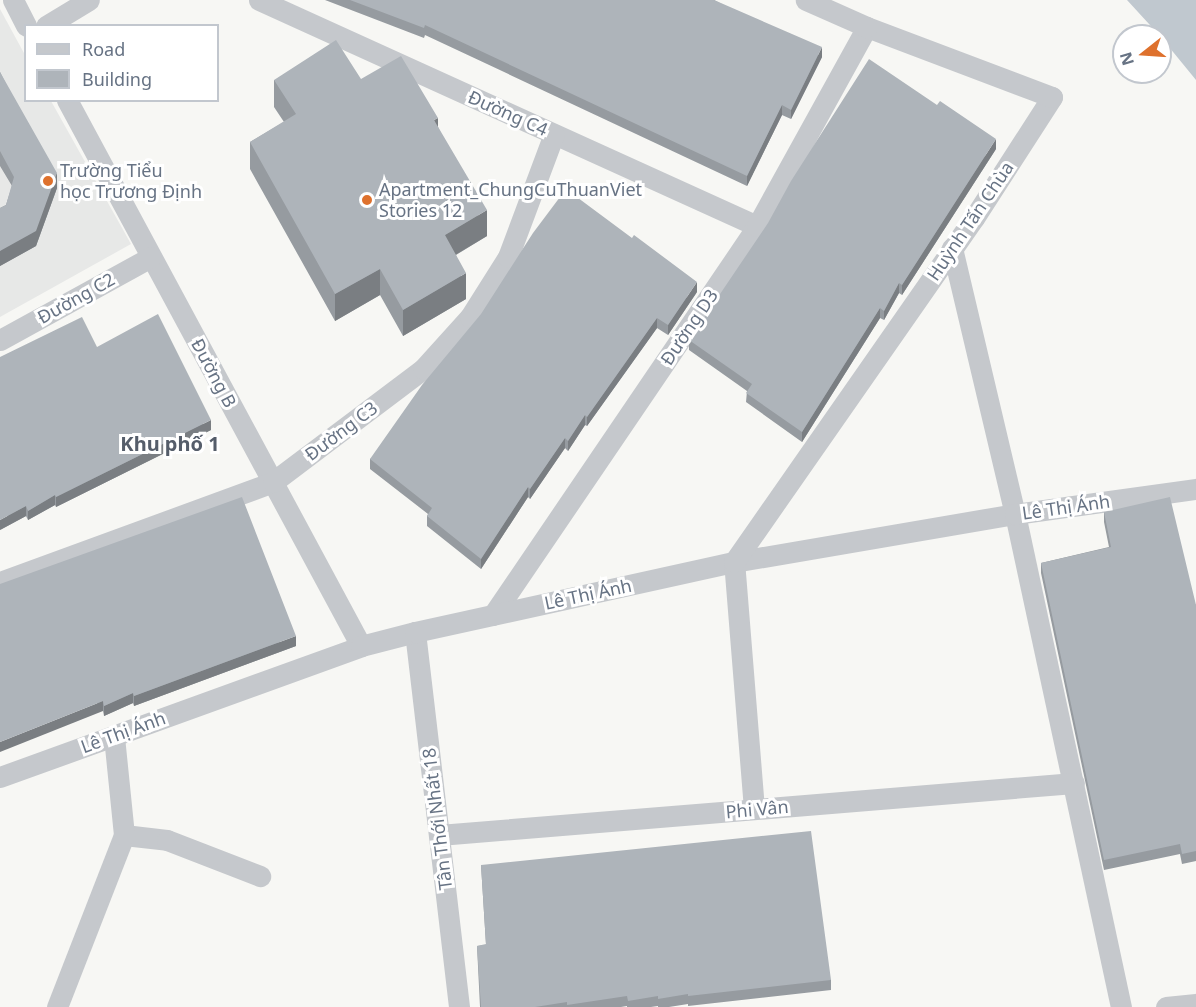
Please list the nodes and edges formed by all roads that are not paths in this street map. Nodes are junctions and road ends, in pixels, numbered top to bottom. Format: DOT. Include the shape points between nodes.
graph roads {
  1 [pos="13,0"];
  2 [pos="90,0"];
  3 [pos="259,0"];
  4 [pos="806,0"];
  5 [pos="25,24"];
  6 [pos="49,24"];
  7 [pos="867,27"];
  8 [pos="68,102"];
  9 [pos="554,134"];
  10 [pos="757,226"];
  11 [pos="952,248"];
  12 [pos="151,257"];
  13 [pos="0,339"];
  14 [pos="273,482"];
  15 [pos="1196,489"];
  16 [pos="1015,514"];
  17 [pos="734,562"];
  18 [pos="0,582"];
  19 [pos="493,615"];
  20 [pos="415,632"];
  21 [pos="361,646"];
  22 [pos="114,736"];
  23 [pos="0,777"];
  24 [pos="1074,783"];
  25 [pos="754,809"];
  26 [pos="124,835"];
  27 [pos="439,835"];
  28 [pos="260,876"];
  29 [pos="1196,1004"];
  30 [pos="57,1007"];
  31 [pos="459,1007"];
  32 [pos="1121,1007"];
  33 [pos="1166,1007"];
  1 -- 5 [label="street"];
  2 -- 6 [label="street"];
  3 -- 9 [label="street, Đường C4"];
  4 -- 7 [label="street, Huỳnh Tấn Chùa"];
  7 -- 10 [label="street, Đường D3"];
  7 -- 11 [label="street, Huỳnh Tấn Chùa" via="1052,97"];
  8 -- 12 [label="street, Đường B"];
  9 -- 10 [label="street, Đường C4"];
  9 -- 14 [label="street, Đường C3" via="508,257 471,317 423,369"];
  10 -- 19 [label="street, Đường D3"];
  11 -- 16 [label="street"];
  11 -- 17 [label="street, Huỳnh Tấn Chùa"];
  12 -- 13 [label="street, Đường C2"];
  12 -- 14 [label="street, Đường B"];
  14 -- 18 [label="street, Đường C3"];
  14 -- 21 [label="street, Đường B"];
  15 -- 16 [label="street, Lê Thị Ánh"];
  16 -- 17 [label="street, Lê Thị Ánh"];
  16 -- 24 [label="street"];
  17 -- 19 [label="street, Lê Thị Ánh"];
  17 -- 25 [label="street"];
  19 -- 20 [label="street, Lê Thị Ánh"];
  20 -- 21 [label="street, Lê Thị Ánh"];
  20 -- 27 [label="street, Tân Thới Nhất 18"];
  21 -- 22 [label="street, Lê Thị Ánh"];
  22 -- 23 [label="street, Lê Thị Ánh"];
  22 -- 26 [label="street"];
  24 -- 25 [label="street, Phi Vân"];
  24 -- 32 [label="street"];
  25 -- 27 [label="street, Phi Vân"];
  26 -- 28 [label="street" via="167,840"];
  26 -- 30 [label="street"];
  27 -- 31 [label="street, Tân Thới Nhất 18"];
  29 -- 33 [label="street"];
}
